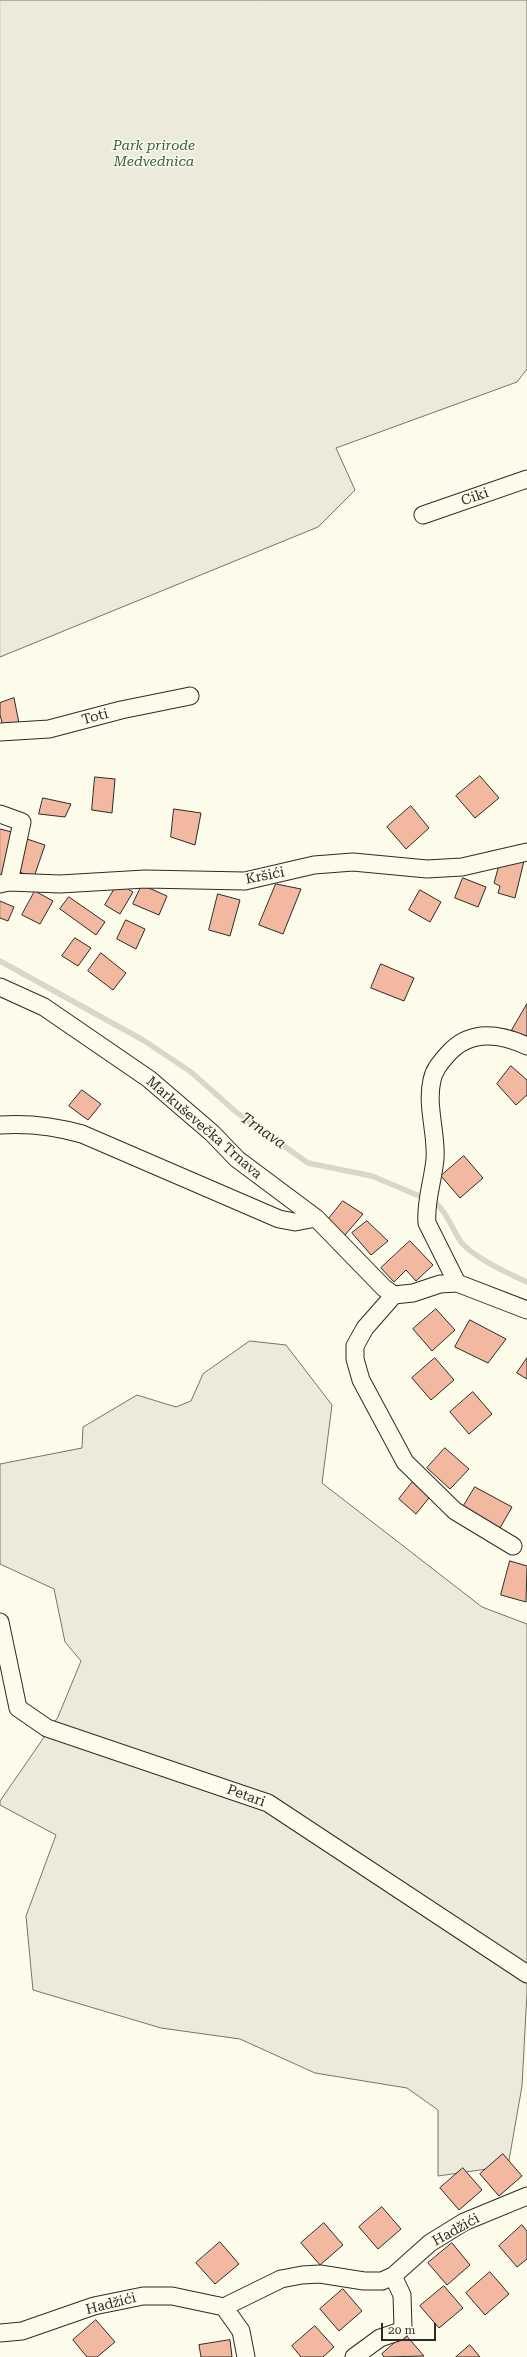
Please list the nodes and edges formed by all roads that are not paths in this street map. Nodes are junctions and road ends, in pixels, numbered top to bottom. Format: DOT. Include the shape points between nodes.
graph roads {
  1 [pos="527,480"];
  2 [pos="423,515"];
  3 [pos="190,696"];
  4 [pos="0,732"];
  5 [pos="0,814"];
  6 [pos="527,852"];
  7 [pos="4,883"];
  8 [pos="0,987"];
  9 [pos="527,1046"];
  10 [pos="0,1125"];
  11 [pos="316,1218"];
  12 [pos="457,1283"];
  13 [pos="394,1295"];
  14 [pos="527,1310"];
  15 [pos="513,1546"];
  16 [pos="0,1622"];
  17 [pos="527,1974"];
  18 [pos="527,2196"];
  19 [pos="393,2276"];
  20 [pos="224,2307"];
  21 [pos="0,2333"];
  22 [pos="246,2357"];
  23 [pos="354,2357"];
  1 -- 2 [label="street, Ciki"];
  3 -- 4 [label="street, Toti" via="49,729"];
  5 -- 7 [label="street" via="22,822"];
  6 -- 7 [label="street, Kršići" via="462,867 426,868 353,862 314,865 245,881 145,879 60,884"];
  8 -- 11 [label="street, Markuševečka Trnava" via="44,1007 149,1079 212,1133 237,1159"];
  9 -- 12 [label="street" via="498,1035 470,1037 454,1046 436,1067 431,1081 435,1158 427,1223"];
  10 -- 11 [label="street" via="18,1123 55,1126 82,1134 279,1219 295,1222"];
  11 -- 13 [label="street, Markuševečka Trnava" via="384,1288"];
  12 -- 13 [label="street" via="440,1284 413,1293"];
  12 -- 14 [label="street"];
  13 -- 15 [label="street" via="365,1328 355,1346 355,1359 361,1380 410,1466 455,1511"];
  16 -- 17 [label="street, Petari" via="18,1708 47,1728 268,1803"];
  18 -- 19 [label="street, Hadžići" via="464,2222 430,2243"];
  19 -- 20 [label="street, Hadžići" via="382,2281 364,2281 320,2274 302,2275 281,2279"];
  19 -- 23 [label="street" via="402,2295 403,2328 380,2338"];
  20 -- 21 [label="street, Hadžići" via="172,2296 143,2296 94,2306 22,2330"];
  20 -- 22 [label="street" via="241,2331"];
}
